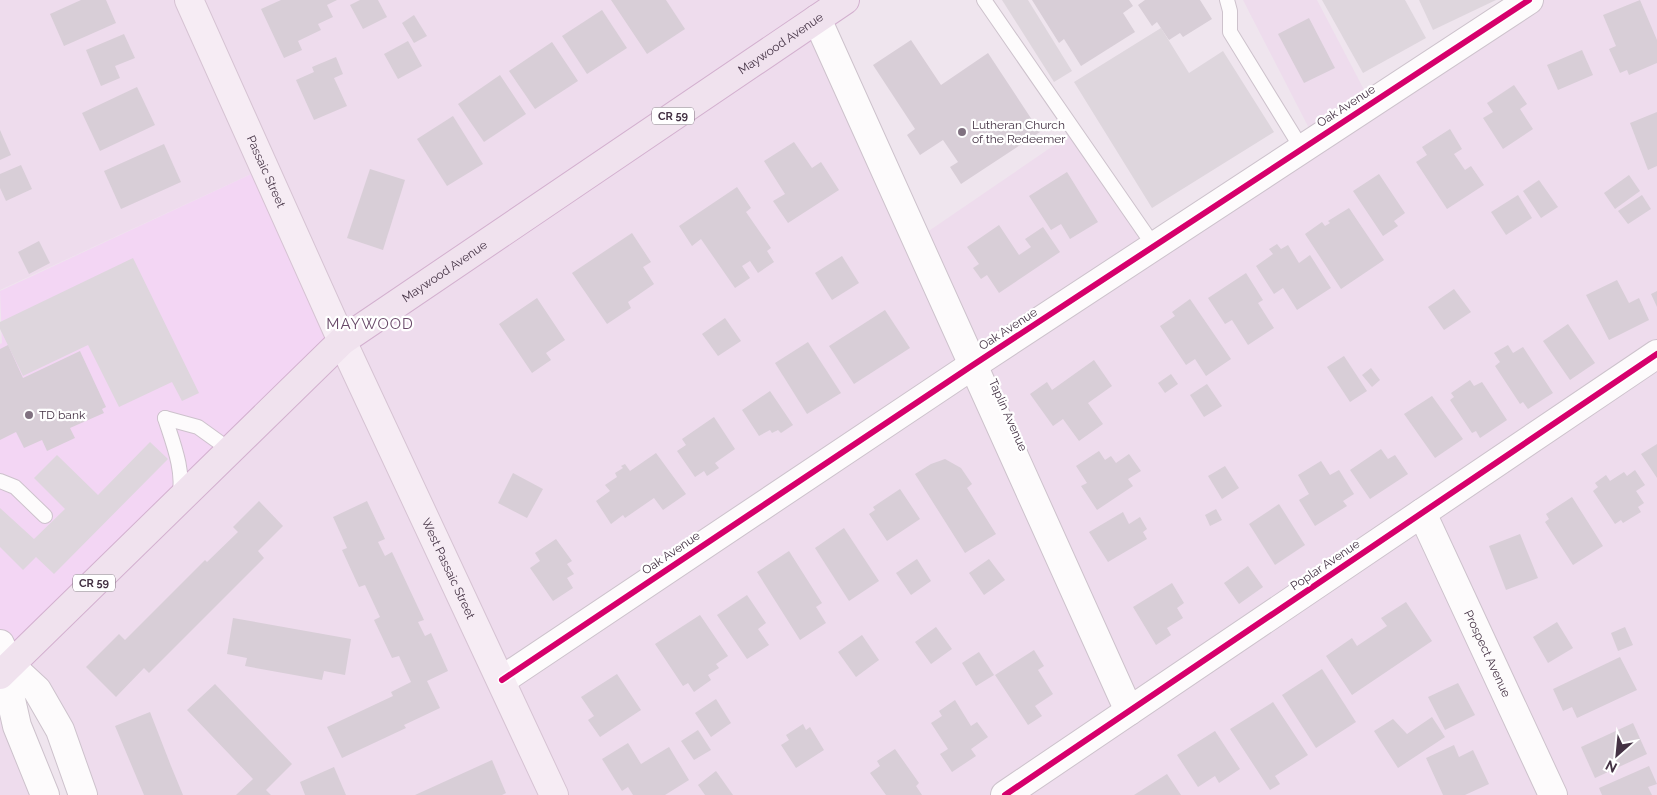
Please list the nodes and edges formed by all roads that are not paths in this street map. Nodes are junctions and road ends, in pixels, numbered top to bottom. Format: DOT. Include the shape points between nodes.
graph roads {
  1 [pos="189,0"];
  2 [pos="845,0"];
  3 [pos="984,0"];
  4 [pos="1227,0"];
  5 [pos="1529,0"];
  6 [pos="816,19"];
  7 [pos="1302,149"];
  8 [pos="1154,246"];
  9 [pos="342,341"];
  10 [pos="1657,354"];
  11 [pos="973,365"];
  12 [pos="230,450"];
  13 [pos="0,481"];
  14 [pos="178,501"];
  15 [pos="1422,513"];
  16 [pos="45,516"];
  17 [pos="3,661"];
  18 [pos="502,680"];
  19 [pos="1130,711"];
  20 [pos="45,795"];
  21 [pos="83,795"];
  22 [pos="554,795"];
  23 [pos="1005,795"];
  24 [pos="1554,795"];
  1 -- 9 [label="main road, Passaic Street"];
  2 -- 6 [label="main road, Maywood Avenue / CR 59"];
  3 -- 8 [label="lane"];
  4 -- 7 [label="lane" via="1230,32"];
  5 -- 7 [label="street, Oak Avenue"];
  6 -- 9 [label="main road, Maywood Avenue / CR 59"];
  6 -- 11 [label="street, Taplin Avenue"];
  7 -- 8 [label="street, Oak Avenue"];
  8 -- 11 [label="street, Oak Avenue"];
  9 -- 12 [label="main road, Maywood Avenue / CR 59"];
  9 -- 18 [label="main road, West Passaic Street"];
  10 -- 15 [label="street, Poplar Avenue"];
  11 -- 18 [label="street, Oak Avenue"];
  11 -- 19 [label="street, Taplin Avenue"];
  12 -- 14 [label="main road, Maywood Avenue / CR 59"];
  12 -- 14 [label="lane" via="198,427 166,418 178,459"];
  13 -- 16 [label="lane" via="15,486"];
  14 -- 17 [label="main road, Maywood Avenue / CR 59"];
  15 -- 19 [label="street, Poplar Avenue"];
  15 -- 24 [label="street, Prospect Avenue"];
  17 -- 20 [label="street" via="17,726"];
  17 -- 21 [label="street" via="37,690 60,730"];
  18 -- 22 [label="main road, West Passaic Street"];
  19 -- 23 [label="street, Poplar Avenue"];
}
